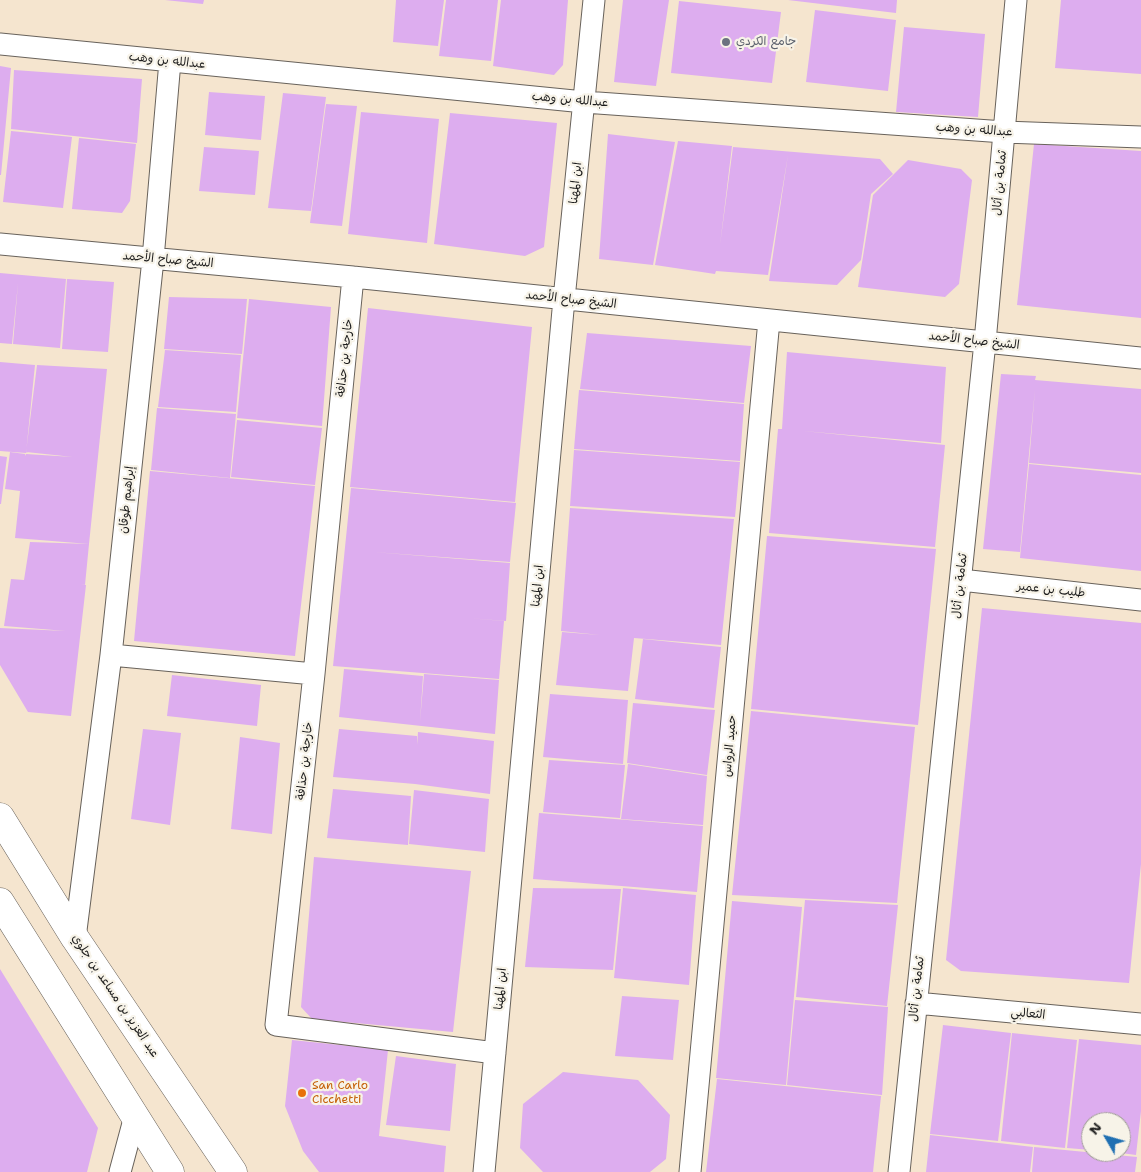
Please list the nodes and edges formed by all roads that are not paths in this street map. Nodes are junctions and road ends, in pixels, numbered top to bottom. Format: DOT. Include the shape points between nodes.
graph roads {
  1 [pos="594,0"];
  2 [pos="1016,0"];
  3 [pos="0,44"];
  4 [pos="170,61"];
  5 [pos="584,102"];
  6 [pos="1004,132"];
  7 [pos="1141,137"];
  8 [pos="0,244"];
  9 [pos="153,259"];
  10 [pos="353,277"];
  11 [pos="564,299"];
  12 [pos="770,320"];
  13 [pos="985,342"];
  14 [pos="1141,358"];
  15 [pos="961,580"];
  16 [pos="1141,600"];
  17 [pos="111,655"];
  18 [pos="314,674"];
  19 [pos="0,817"];
  20 [pos="3,908"];
  21 [pos="75,938"];
  22 [pos="916,1003"];
  23 [pos="1141,1024"];
  24 [pos="495,1053"];
  25 [pos="135,1116"];
  26 [pos="120,1172"];
  27 [pos="170,1172"];
  28 [pos="233,1172"];
  29 [pos="484,1172"];
  30 [pos="690,1172"];
  31 [pos="899,1172"];
  1 -- 5 [label="street, ابن المهنا"];
  2 -- 6 [label="street, ثمامة بن أثال"];
  3 -- 4 [label="street, عبدالله بن وهب"];
  4 -- 5 [label="street, عبدالله بن وهب"];
  4 -- 9 [label="street, إبراهيم طوقان"];
  5 -- 6 [label="street, عبدالله بن وهب"];
  5 -- 11 [label="street, ابن المهنا"];
  6 -- 7 [label="street, عبدالله بن وهب"];
  6 -- 13 [label="street, ثمامة بن أثال"];
  8 -- 9 [label="street, الشيخ صباح الأحمد"];
  9 -- 10 [label="street, الشيخ صباح الأحمد"];
  9 -- 17 [label="street, إبراهيم طوقان"];
  10 -- 11 [label="street, الشيخ صباح الأحمد"];
  10 -- 18 [label="street, خارجة بن حذافة"];
  11 -- 12 [label="street, الشيخ صباح الأحمد"];
  11 -- 24 [label="street, ابن المهنا"];
  12 -- 13 [label="street, الشيخ صباح الأحمد"];
  12 -- 30 [label="street, حميد الرواس"];
  13 -- 14 [label="street, الشيخ صباح الأحمد"];
  13 -- 15 [label="street, ثمامة بن أثال"];
  15 -- 16 [label="street, طليب بن عمير"];
  15 -- 22 [label="street, ثمامة بن أثال"];
  17 -- 18 [label="street"];
  17 -- 21 [label="street, إبراهيم طوقان"];
  18 -- 24 [label="street, خارجة بن حذافة" via="276,1026"];
  19 -- 21 [label="main road, عبد العزيز بن مساعد بن جلوي"];
  20 -- 25 [label="main road"];
  21 -- 28 [label="main road, عبد العزيز بن مساعد بن جلوي"];
  22 -- 23 [label="street, الثعالبي"];
  22 -- 31 [label="street, ثمامة بن أثال"];
  24 -- 29 [label="street, ابن المهنا"];
  25 -- 26 [label="street"];
  25 -- 27 [label="main road"];
}
